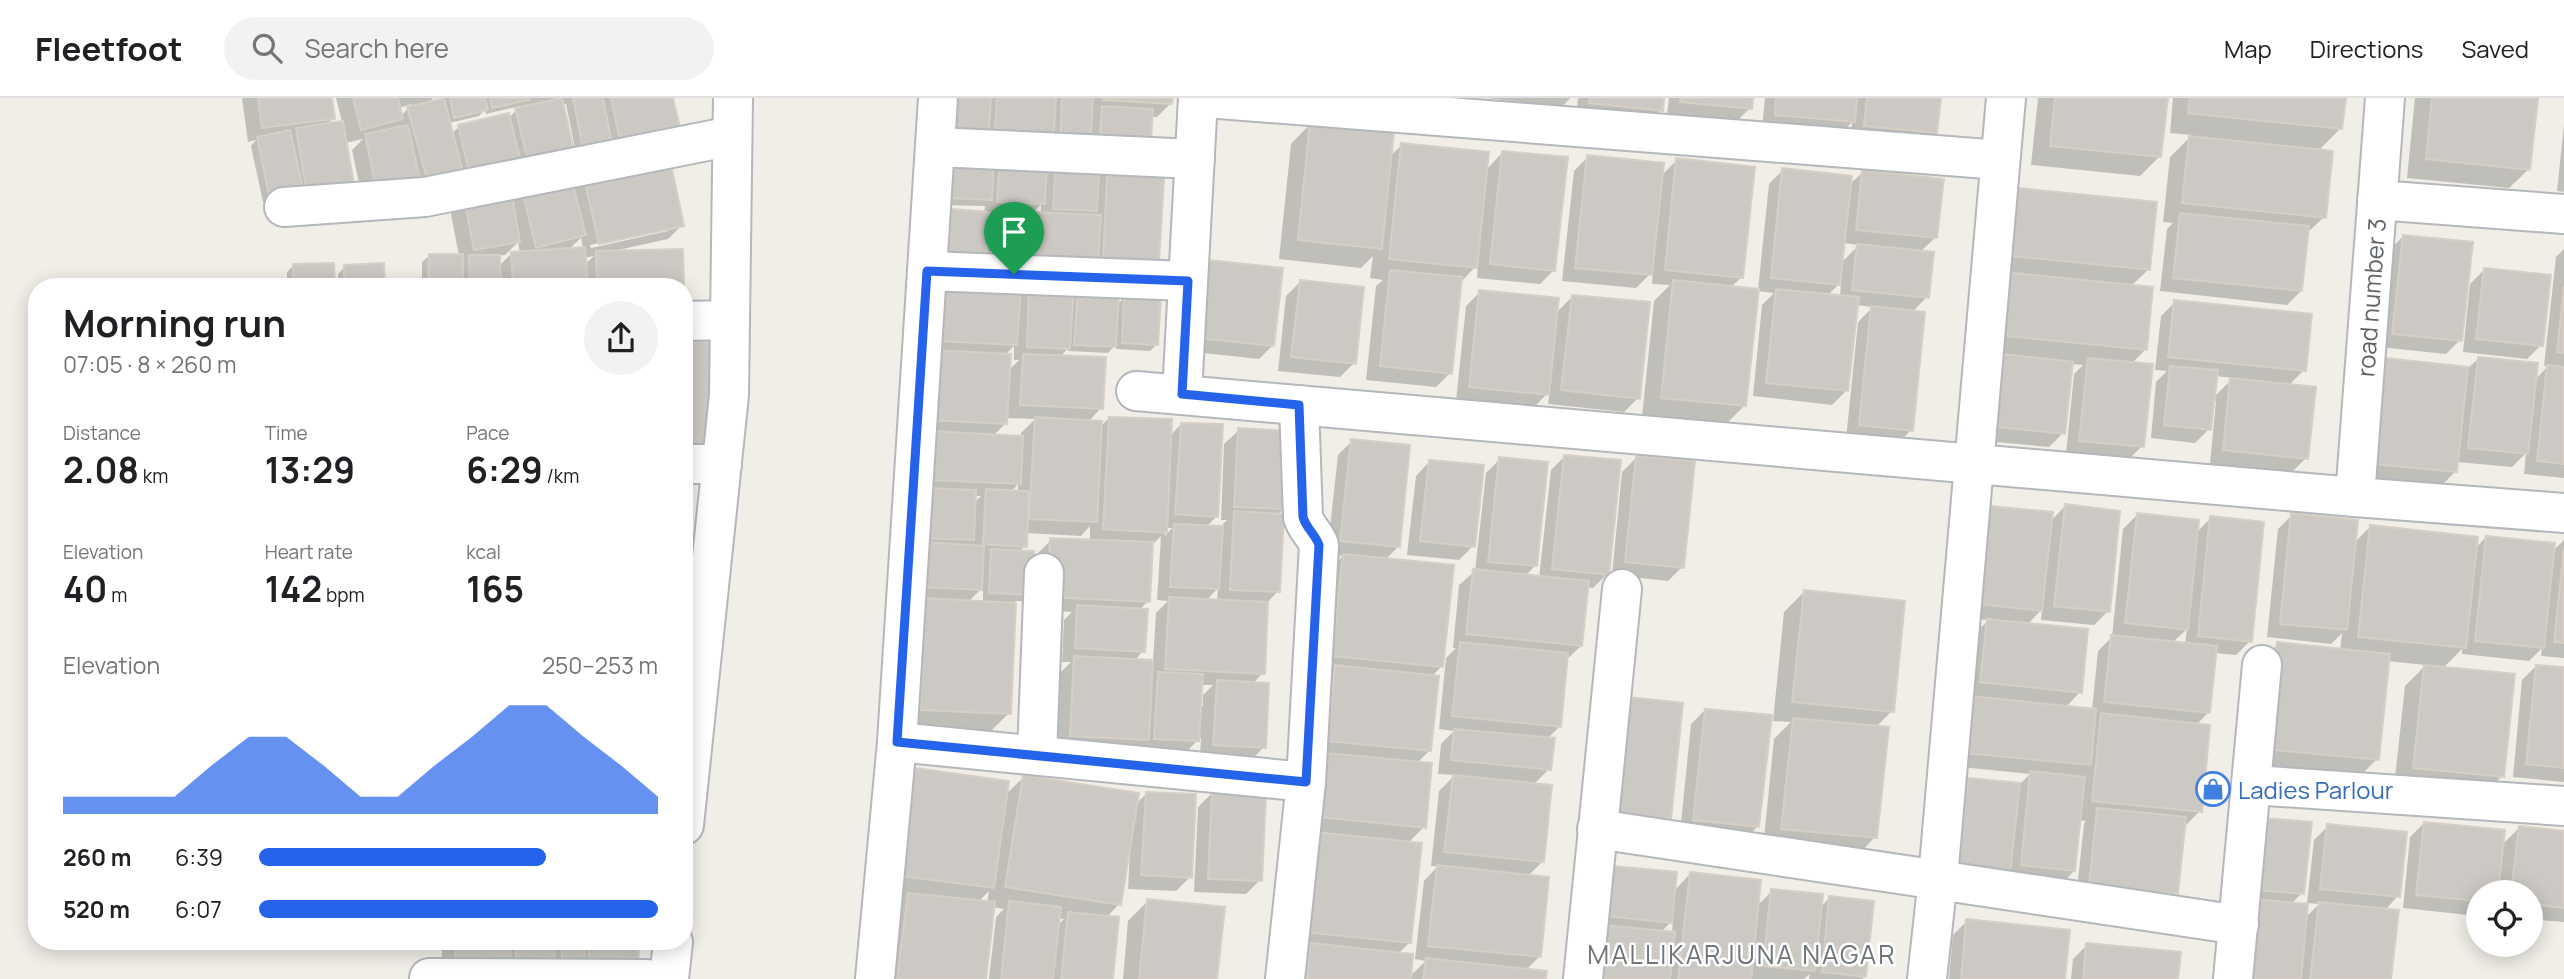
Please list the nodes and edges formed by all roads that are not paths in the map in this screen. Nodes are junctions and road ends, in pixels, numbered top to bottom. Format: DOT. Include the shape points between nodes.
graph roads {
  1 [pos="733,98"];
  2 [pos="938,98"];
  3 [pos="1198,98"];
  4 [pos="1206,98"];
  5 [pos="2006,98"];
  6 [pos="2385,98"];
  7 [pos="732,136"];
  8 [pos="935,147"];
  9 [pos="1195,159"];
  10 [pos="2000,160"];
  11 [pos="2377,200"];
  12 [pos="284,207"];
  13 [pos="2564,214"];
  14 [pos="927,271"];
  15 [pos="1188,281"];
  16 [pos="730,320"];
  17 [pos="693,321"];
  18 [pos="1136,391"];
  19 [pos="1182,394"];
  20 [pos="1299,405"];
  21 [pos="693,464"];
  22 [pos="722,464"];
  23 [pos="1975,464"];
  24 [pos="2354,497"];
  25 [pos="2564,513"];
  26 [pos="699,544"];
  27 [pos="1044,573"];
  28 [pos="1622,589"];
  29 [pos="693,666"];
  30 [pos="2262,666"];
  31 [pos="897,742"];
  32 [pos="1037,754"];
  33 [pos="1306,782"];
  34 [pos="2253,785"];
  35 [pos="2564,806"];
  36 [pos="1597,829"];
  37 [pos="1938,878"];
  38 [pos="2239,925"];
  39 [pos="672,950"];
  40 [pos="429,978"];
  41 [pos="648,979"];
  42 [pos="670,979"];
  43 [pos="875,979"];
  44 [pos="1284,979"];
  45 [pos="1583,979"];
  46 [pos="1927,979"];
  47 [pos="2233,979"];
  1 -- 7 [label="street"];
  2 -- 8 [label="street"];
  3 -- 9 [label="street"];
  4 -- 10 [label="street"];
  5 -- 10 [label="street"];
  6 -- 11 [label="street, road number 3"];
  7 -- 12 [label="street" via="425,197"];
  7 -- 16 [label="street"];
  8 -- 9 [label="street"];
  8 -- 14 [label="street"];
  9 -- 15 [label="street"];
  10 -- 23 [label="street"];
  11 -- 13 [label="street"];
  11 -- 24 [label="street, road number 3"];
  14 -- 15 [label="street"];
  14 -- 31 [label="street"];
  15 -- 19 [label="street"];
  16 -- 17 [label="street"];
  16 -- 22 [label="street"];
  18 -- 19 [label="street"];
  19 -- 20 [label="street"];
  20 -- 23 [label="street"];
  20 -- 33 [label="street" via="1303,517 1319,545"];
  21 -- 22 [label="street"];
  22 -- 26 [label="street"];
  23 -- 24 [label="street"];
  23 -- 37 [label="street"];
  24 -- 25 [label="street"];
  26 -- 29 [label="street"];
  27 -- 32 [label="street"];
  28 -- 36 [label="street"];
  30 -- 34 [label="street"];
  31 -- 32 [label="street"];
  31 -- 43 [label="street"];
  32 -- 33 [label="street"];
  33 -- 44 [label="street"];
  34 -- 35 [label="street"];
  34 -- 38 [label="street"];
  36 -- 37 [label="street"];
  36 -- 45 [label="street"];
  37 -- 38 [label="street"];
  37 -- 46 [label="street"];
  38 -- 47 [label="street"];
  39 -- 42 [label="street"];
  40 -- 41 [label="street"];
}
